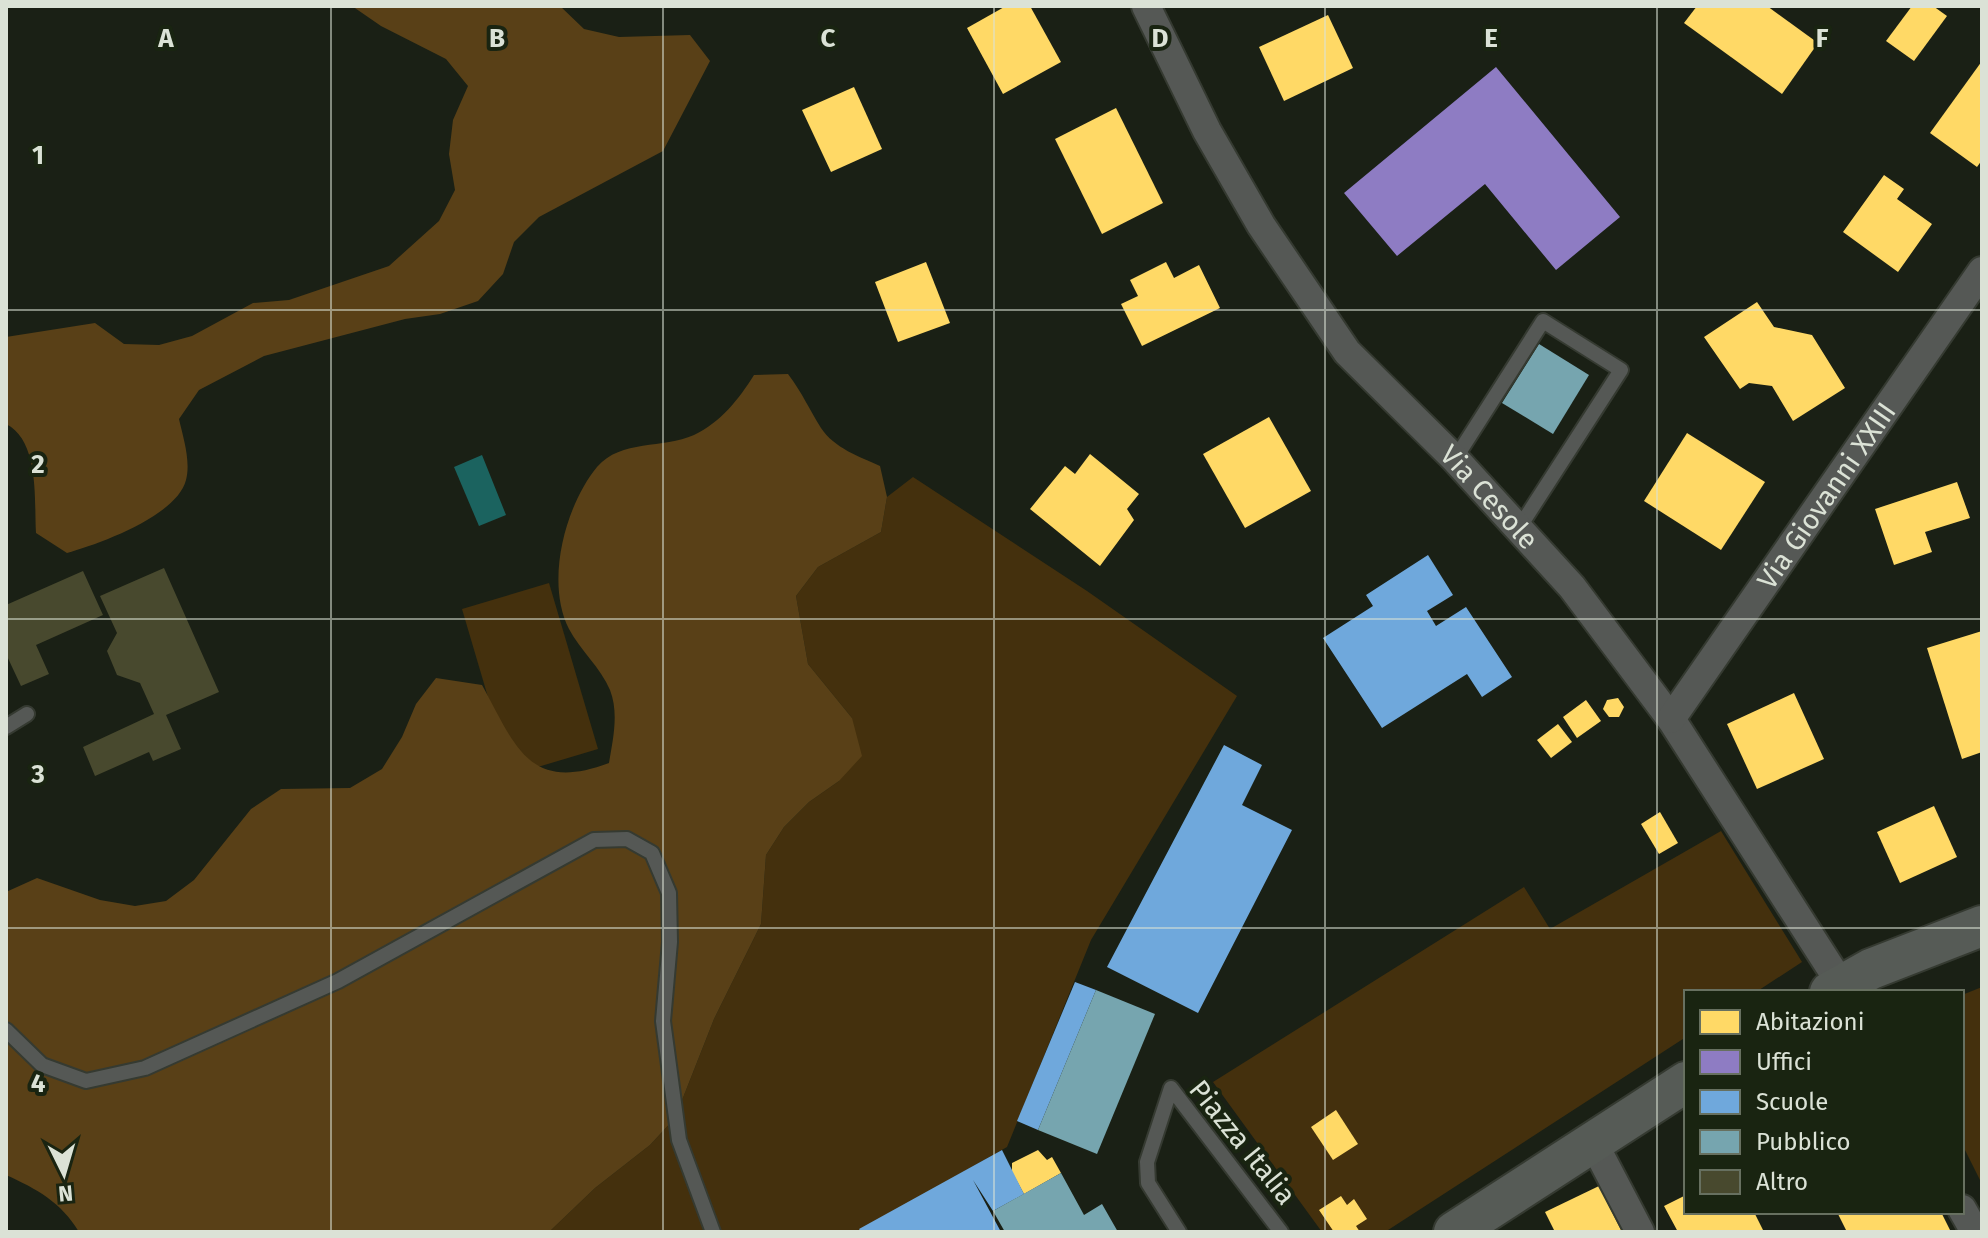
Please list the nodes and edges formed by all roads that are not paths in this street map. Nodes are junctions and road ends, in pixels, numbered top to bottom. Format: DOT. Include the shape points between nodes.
graph roads {
  1 [pos="1146,6"];
  2 [pos="1982,271"];
  3 [pos="1455,459"];
  4 [pos="1519,528"];
  5 [pos="27,714"];
  6 [pos="1671,719"];
  7 [pos="6,727"];
  8 [pos="1982,926"];
  9 [pos="1840,990"];
  10 [pos="6,1030"];
  11 [pos="1684,1083"];
  12 [pos="1593,1142"];
  13 [pos="1964,1213"];
  14 [pos="713,1232"];
  15 [pos="1179,1232"];
  16 [pos="1281,1232"];
  17 [pos="1454,1232"];
  18 [pos="1640,1232"];
  19 [pos="1975,1232"];
  1 -- 3 [label="street, Via Cesole" via="1207,131 1261,225 1347,352"];
  2 -- 6 [label="street, Via Giovanni XXIII"];
  3 -- 4 [label="street, Via Cesole"];
  3 -- 4 [label="lane" via="1543,321 1621,370"];
  4 -- 6 [label="street, Via Cesole" via="1572,587"];
  5 -- 7 [label="lane"];
  6 -- 9 [label="street, Via Cesole"];
  8 -- 9 [label="main road" via="1871,969"];
  10 -- 14 [label="lane" via="42,1065 86,1081 145,1068 338,981 594,840 627,839 652,853 669,893 663,1021 679,1140"];
  11 -- 12 [label="main road"];
  12 -- 17 [label="main road"];
  12 -- 18 [label="street"];
  13 -- 19 [label="street"];
  15 -- 16 [label="lane, Piazza Italia" via="1148,1183 1147,1162 1171,1088"];
}
